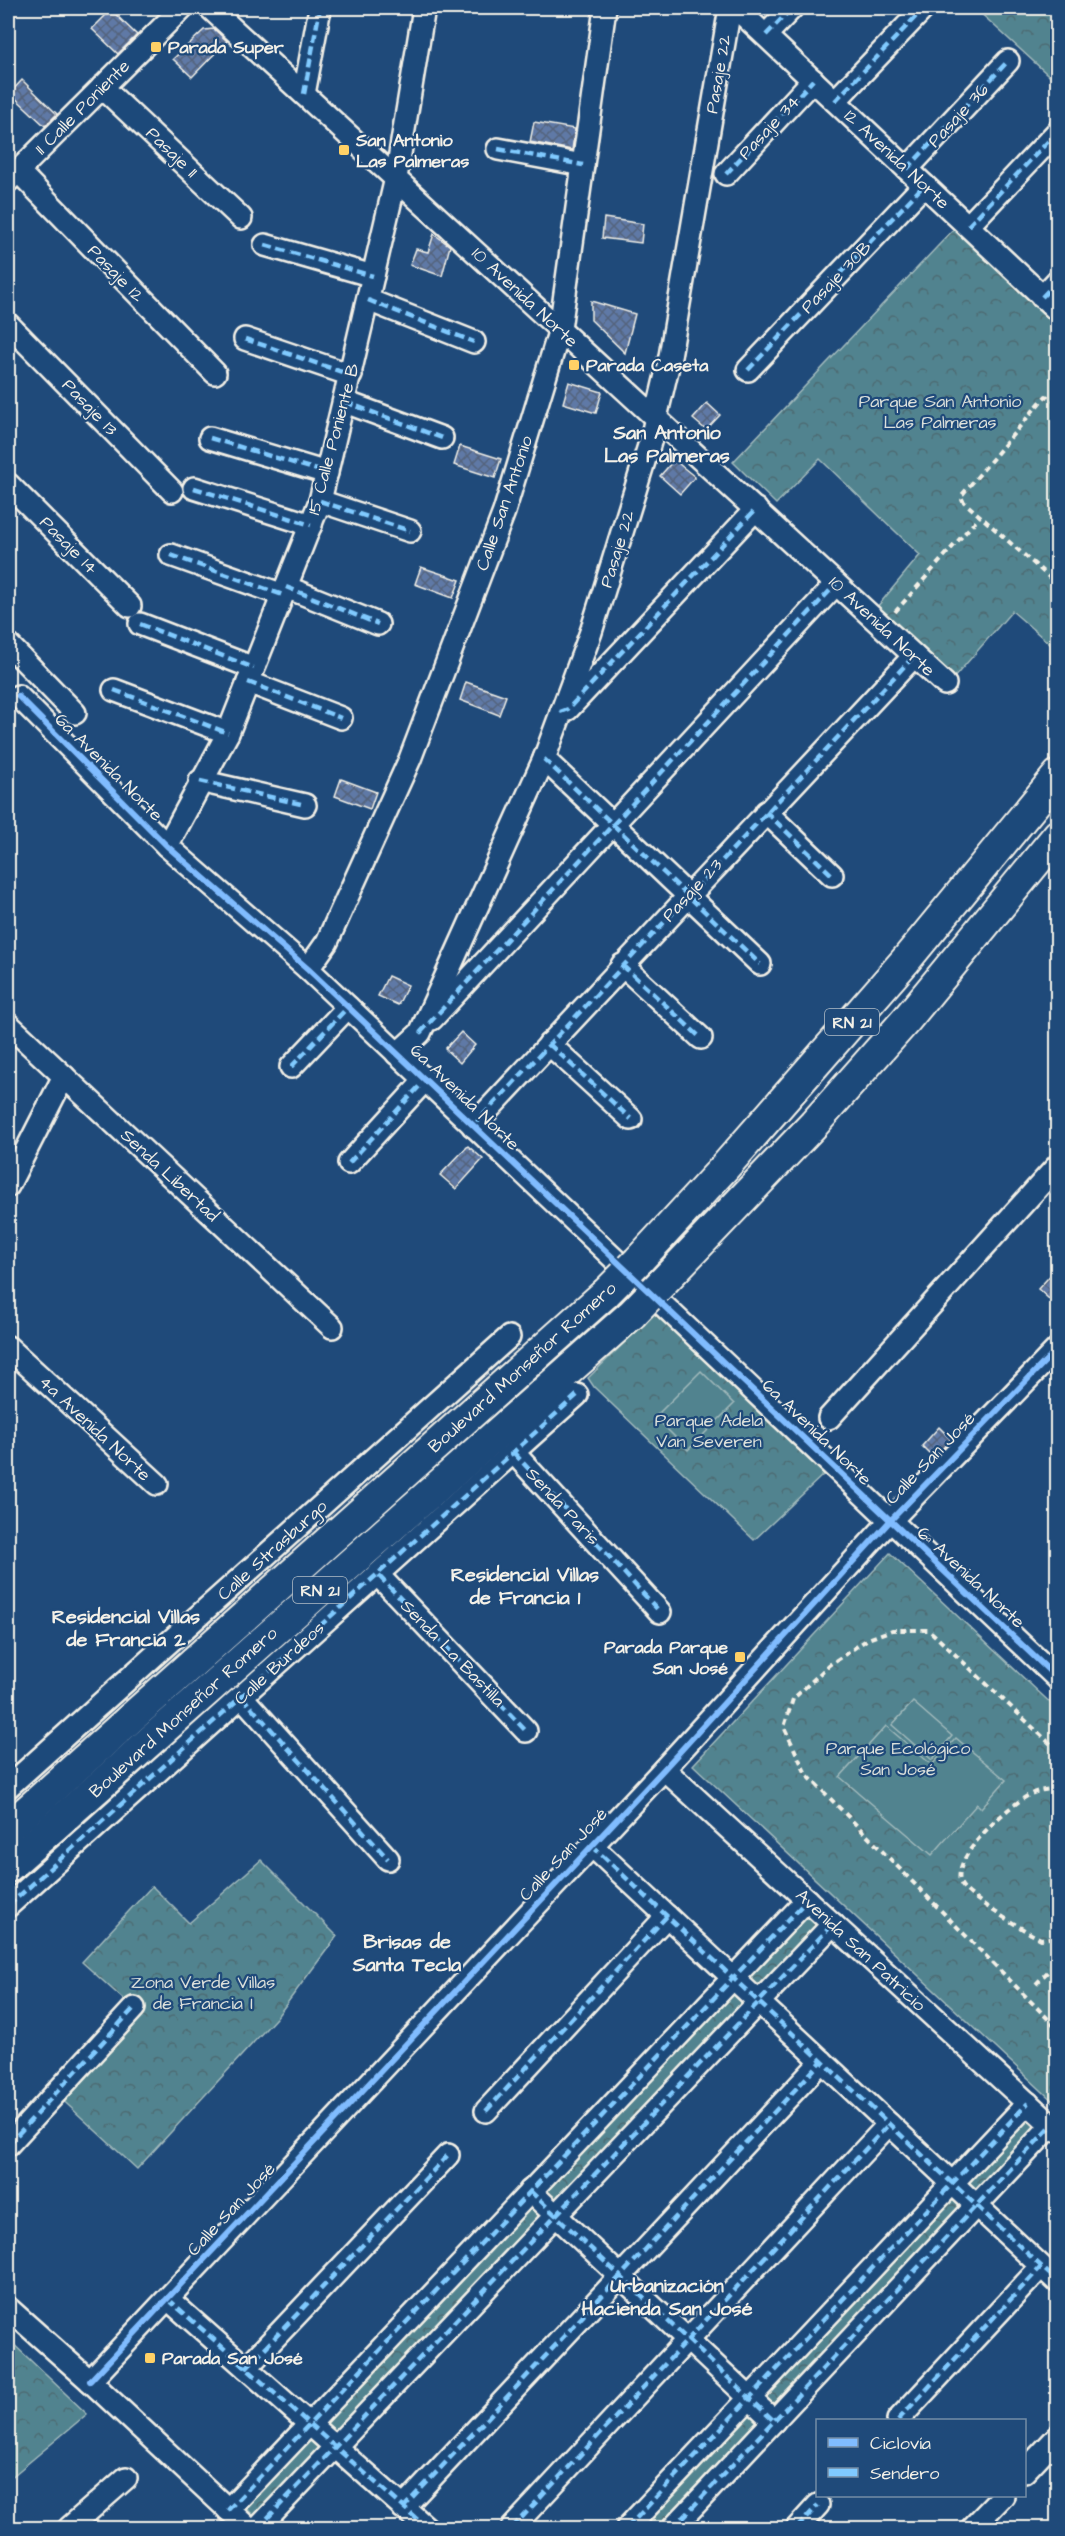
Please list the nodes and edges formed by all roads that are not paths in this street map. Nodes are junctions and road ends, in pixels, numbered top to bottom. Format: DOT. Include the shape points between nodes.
graph roads {
  1 [pos="182,8"];
  2 [pos="210,8"];
  3 [pos="320,8"];
  4 [pos="424,8"];
  5 [pos="605,8"];
  6 [pos="730,8"];
  7 [pos="736,8"];
  8 [pos="792,8"];
  9 [pos="924,8"];
  10 [pos="766,35"];
  11 [pos="1008,61"];
  12 [pos="813,80"];
  13 [pos="102,87"];
  14 [pos="304,94"];
  15 [pos="835,101"];
  16 [pos="1058,131"];
  17 [pos="498,149"];
  18 [pos="583,165"];
  19 [pos="907,169"];
  20 [pos="726,174"];
  21 [pos="13,176"];
  22 [pos="396,178"];
  23 [pos="924,185"];
  24 [pos="241,218"];
  25 [pos="968,226"];
  26 [pos="265,244"];
  27 [pos="373,276"];
  28 [pos="1058,280"];
  29 [pos="368,300"];
  30 [pos="1050,304"];
  31 [pos="8,324"];
  32 [pos="560,329"];
  33 [pos="245,339"];
  34 [pos="474,342"];
  35 [pos="748,370"];
  36 [pos="215,374"];
  37 [pos="351,375"];
  38 [pos="345,402"];
  39 [pos="655,416"];
  40 [pos="210,438"];
  41 [pos="442,438"];
  42 [pos="327,473"];
  43 [pos="8,484"];
  44 [pos="194,488"];
  45 [pos="172,491"];
  46 [pos="320,501"];
  47 [pos="756,509"];
  48 [pos="310,525"];
  49 [pos="410,531"];
  50 [pos="171,555"];
  51 [pos="836,584"];
  52 [pos="284,591"];
  53 [pos="378,624"];
  54 [pos="8,644"];
  55 [pos="914,656"];
  56 [pos="251,675"];
  57 [pos="945,684"];
  58 [pos="114,690"];
  59 [pos="18,696"];
  60 [pos="560,712"];
  61 [pos="75,713"];
  62 [pos="341,718"];
  63 [pos="228,733"];
  64 [pos="544,759"];
  65 [pos="1058,775"];
  66 [pos="200,781"];
  67 [pos="305,805"];
  68 [pos="766,812"];
  69 [pos="613,824"];
  70 [pos="1058,835"];
  71 [pos="166,846"];
  72 [pos="832,875"];
  73 [pos="688,894"];
  74 [pos="760,964"];
  75 [pos="622,965"];
  76 [pos="308,969"];
  77 [pos="348,1007"];
  78 [pos="8,1024"];
  79 [pos="420,1033"];
  80 [pos="701,1038"];
  81 [pos="549,1044"];
  82 [pos="397,1054"];
  83 [pos="291,1067"];
  84 [pos="64,1076"];
  85 [pos="425,1080"];
  86 [pos="631,1119"];
  87 [pos="473,1126"];
  88 [pos="349,1163"];
  89 [pos="1058,1165"];
  90 [pos="8,1186"];
  91 [pos="332,1327"];
  92 [pos="509,1337"];
  93 [pos="8,1347"];
  94 [pos="1058,1348"];
  95 [pos="578,1395"];
  96 [pos="830,1418"];
  97 [pos="514,1453"];
  98 [pos="157,1484"];
  99 [pos="890,1521"];
  100 [pos="379,1576"];
  101 [pos="660,1612"];
  102 [pos="1058,1678"];
  103 [pos="242,1697"];
  104 [pos="526,1731"];
  105 [pos="664,1769"];
  106 [pos="8,1787"];
  107 [pos="8,1828"];
  108 [pos="592,1846"];
  109 [pos="388,1859"];
  110 [pos="8,1867"];
  111 [pos="807,1900"];
  112 [pos="8,1906"];
  113 [pos="667,1916"];
  114 [pos="833,1924"];
  115 [pos="733,1978"];
  116 [pos="759,2002"];
  117 [pos="134,2008"];
  118 [pos="822,2061"];
  119 [pos="1028,2103"];
  120 [pos="486,2111"];
  121 [pos="890,2124"];
  122 [pos="1055,2128"];
  123 [pos="8,2145"];
  124 [pos="448,2155"];
  125 [pos="952,2183"];
  126 [pos="530,2191"];
  127 [pos="976,2206"];
  128 [pos="556,2216"];
  129 [pos="1041,2267"];
  130 [pos="620,2276"];
  131 [pos="1058,2283"];
  132 [pos="168,2299"];
  133 [pos="8,2308"];
  134 [pos="688,2340"];
  135 [pos="246,2368"];
  136 [pos="90,2380"];
  137 [pos="749,2398"];
  138 [pos="900,2419"];
  139 [pos="774,2421"];
  140 [pos="310,2424"];
  141 [pos="1058,2436"];
  142 [pos="336,2448"];
  143 [pos="1026,2470"];
  144 [pos="126,2478"];
  145 [pos="1002,2497"];
  146 [pos="818,2505"];
  147 [pos="403,2508"];
  148 [pos="228,2510"];
  149 [pos="69,2529"];
  150 [pos="248,2529"];
  151 [pos="258,2529"];
  152 [pos="427,2529"];
  153 [pos="512,2529"];
  154 [pos="627,2529"];
  155 [pos="673,2529"];
  156 [pos="797,2529"];
  157 [pos="972,2529"];
  1 -- 13 [label="street, 11 Calle Poniente"];
  2 -- 14 [label="street, 10 Avenida Norte"];
  3 -- 14 [label="street"];
  4 -- 22 [label="street, 15 Calle Poniente B"];
  5 -- 18 [label="street, Calle San Antonio"];
  6 -- 39 [label="street, Pasaje 22" via="669,362"];
  7 -- 10 [label="street, 12 Avenida Norte"];
  8 -- 10 [label="street"];
  9 -- 15 [label="street"];
  10 -- 12 [label="street, 12 Avenida Norte"];
  11 -- 19 [label="street, Pasaje 36"];
  12 -- 15 [label="street, 12 Avenida Norte"];
  12 -- 20 [label="street, Pasaje 34"];
  13 -- 21 [label="street, 11 Calle Poniente"];
  13 -- 24 [label="street, Pasaje 11"];
  14 -- 22 [label="street, 10 Avenida Norte"];
  15 -- 19 [label="street, 12 Avenida Norte"];
  16 -- 25 [label="street"];
  17 -- 18 [label="street"];
  18 -- 32 [label="street, Calle San Antonio"];
  19 -- 23 [label="street, 12 Avenida Norte"];
  21 -- 36 [label="street, Pasaje 12"];
  22 -- 27 [label="street, 15 Calle Poniente B"];
  22 -- 32 [label="street, 10 Avenida Norte"];
  23 -- 25 [label="street, 12 Avenida Norte"];
  23 -- 35 [label="street, Pasaje 30B"];
  25 -- 30 [label="street, 12 Avenida Norte"];
  26 -- 27 [label="street"];
  27 -- 29 [label="street, 15 Calle Poniente B"];
  28 -- 30 [label="street"];
  29 -- 34 [label="street"];
  29 -- 37 [label="street, 15 Calle Poniente B"];
  31 -- 45 [label="street, Pasaje 13"];
  32 -- 39 [label="street, 10 Avenida Norte"];
  32 -- 76 [label="street, Calle San Antonio" via="504,512 410,759 327,942"];
  33 -- 37 [label="street"];
  37 -- 38 [label="street, 15 Calle Poniente B"];
  38 -- 41 [label="street"];
  38 -- 42 [label="street, 15 Calle Poniente B"];
  39 -- 47 [label="street, 10 Avenida Norte"];
  39 -- 60 [label="street, Pasaje 22" via="591,632"];
  40 -- 42 [label="street"];
  42 -- 46 [label="street, 15 Calle Poniente B"];
  43 -- 56 [label="street, Pasaje 14" via="135,615"];
  44 -- 48 [label="street"];
  46 -- 48 [label="street, 15 Calle Poniente B"];
  46 -- 49 [label="street"];
  47 -- 51 [label="street, 10 Avenida Norte"];
  47 -- 60 [label="street" via="568,709"];
  48 -- 52 [label="street, 15 Calle Poniente B"];
  50 -- 52 [label="street"];
  51 -- 55 [label="street, 10 Avenida Norte"];
  51 -- 69 [label="street"];
  52 -- 53 [label="street"];
  52 -- 56 [label="street, 15 Calle Poniente B"];
  54 -- 61 [label="street"];
  55 -- 57 [label="street, 10 Avenida Norte"];
  55 -- 68 [label="street, Pasaje 23"];
  56 -- 62 [label="street"];
  56 -- 63 [label="street, 15 Calle Poniente B"];
  58 -- 63 [label="street"];
  59 -- 71 [label="street, 6a Avenida Norte"];
  60 -- 64 [label="street, Pasaje 22"];
  63 -- 66 [label="street, 15 Calle Poniente B"];
  64 -- 69 [label="street"];
  64 -- 79 [label="street, Pasaje 22"];
  65 -- 107 [label="highway, Boulevard Monseñor Romero / RN 21, bridge" via="884,986 638,1261"];
  66 -- 67 [label="street"];
  66 -- 71 [label="street, 15 Calle Poniente B"];
  68 -- 72 [label="street"];
  68 -- 73 [label="street, Pasaje 23"];
  69 -- 73 [label="street"];
  69 -- 79 [label="street"];
  70 -- 110 [label="highway, Boulevard Monseñor Romero / RN 21, bridge" via="907,1019 814,1124 632,1314"];
  71 -- 76 [label="street, 6a Avenida Norte"];
  73 -- 74 [label="street"];
  73 -- 75 [label="street, Pasaje 23"];
  75 -- 80 [label="street"];
  75 -- 81 [label="street, Pasaje 23"];
  76 -- 77 [label="street, 6a Avenida Norte"];
  77 -- 82 [label="street, 6a Avenida Norte"];
  77 -- 83 [label="street"];
  78 -- 84 [label="street, Senda Libertad"];
  79 -- 82 [label="street, Pasaje 22"];
  81 -- 86 [label="street"];
  81 -- 87 [label="street, Pasaje 23"];
  82 -- 85 [label="street, 6a Avenida Norte"];
  84 -- 90 [label="street"];
  84 -- 91 [label="street, Senda Libertad"];
  85 -- 87 [label="street, 6a Avenida Norte"];
  85 -- 88 [label="street"];
  87 -- 99 [label="street, 6a Avenida Norte"];
  89 -- 96 [label="street"];
  92 -- 106 [label="street, Calle Strasburgo"];
  93 -- 98 [label="street, 4a Avenida Norte"];
  94 -- 99 [label="street, Calle San José"];
  95 -- 97 [label="street, Calle Burdeos"];
  97 -- 100 [label="street, Calle Burdeos"];
  97 -- 101 [label="street, Senda Paris"];
  99 -- 102 [label="street, 6ª Avenida Norte"];
  99 -- 105 [label="street, Calle San José"];
  100 -- 103 [label="street, Calle Burdeos"];
  100 -- 104 [label="street, Senda La Bastilla"];
  103 -- 109 [label="street"];
  103 -- 112 [label="street, Calle Burdeos"];
  105 -- 108 [label="street, Calle San José"];
  105 -- 111 [label="street, Avenida San Patricio"];
  108 -- 113 [label="street"];
  108 -- 132 [label="street, Calle San José"];
  111 -- 114 [label="street, Avenida San Patricio"];
  111 -- 115 [label="street"];
  113 -- 115 [label="street"];
  113 -- 120 [label="street"];
  114 -- 116 [label="street"];
  114 -- 119 [label="street, Avenida San Patricio"];
  115 -- 116 [label="street"];
  115 -- 126 [label="street"];
  116 -- 118 [label="street"];
  116 -- 128 [label="street"];
  117 -- 123 [label="street"];
  118 -- 121 [label="street"];
  118 -- 130 [label="street"];
  119 -- 122 [label="street, Avenida San Patricio"];
  119 -- 125 [label="street"];
  121 -- 125 [label="street"];
  121 -- 134 [label="street"];
  122 -- 127 [label="street"];
  124 -- 135 [label="street"];
  125 -- 127 [label="street"];
  125 -- 137 [label="street"];
  126 -- 128 [label="street"];
  126 -- 140 [label="street"];
  127 -- 129 [label="street"];
  127 -- 139 [label="street"];
  128 -- 130 [label="street"];
  128 -- 142 [label="street"];
  129 -- 131 [label="street"];
  129 -- 138 [label="street"];
  130 -- 134 [label="street"];
  130 -- 147 [label="street"];
  132 -- 135 [label="street"];
  132 -- 136 [label="street, Calle San José"];
  133 -- 136 [label="street"];
  134 -- 137 [label="street"];
  134 -- 153 [label="street"];
  135 -- 140 [label="street"];
  136 -- 148 [label="street"];
  137 -- 139 [label="street"];
  137 -- 154 [label="street"];
  139 -- 155 [label="street"];
  140 -- 142 [label="street"];
  140 -- 148 [label="street"];
  141 -- 143 [label="street"];
  142 -- 147 [label="street"];
  142 -- 151 [label="street"];
  144 -- 149 [label="street"];
  145 -- 157 [label="street"];
  146 -- 156 [label="street"];
  147 -- 152 [label="street"];
  148 -- 150 [label="street"];
}
